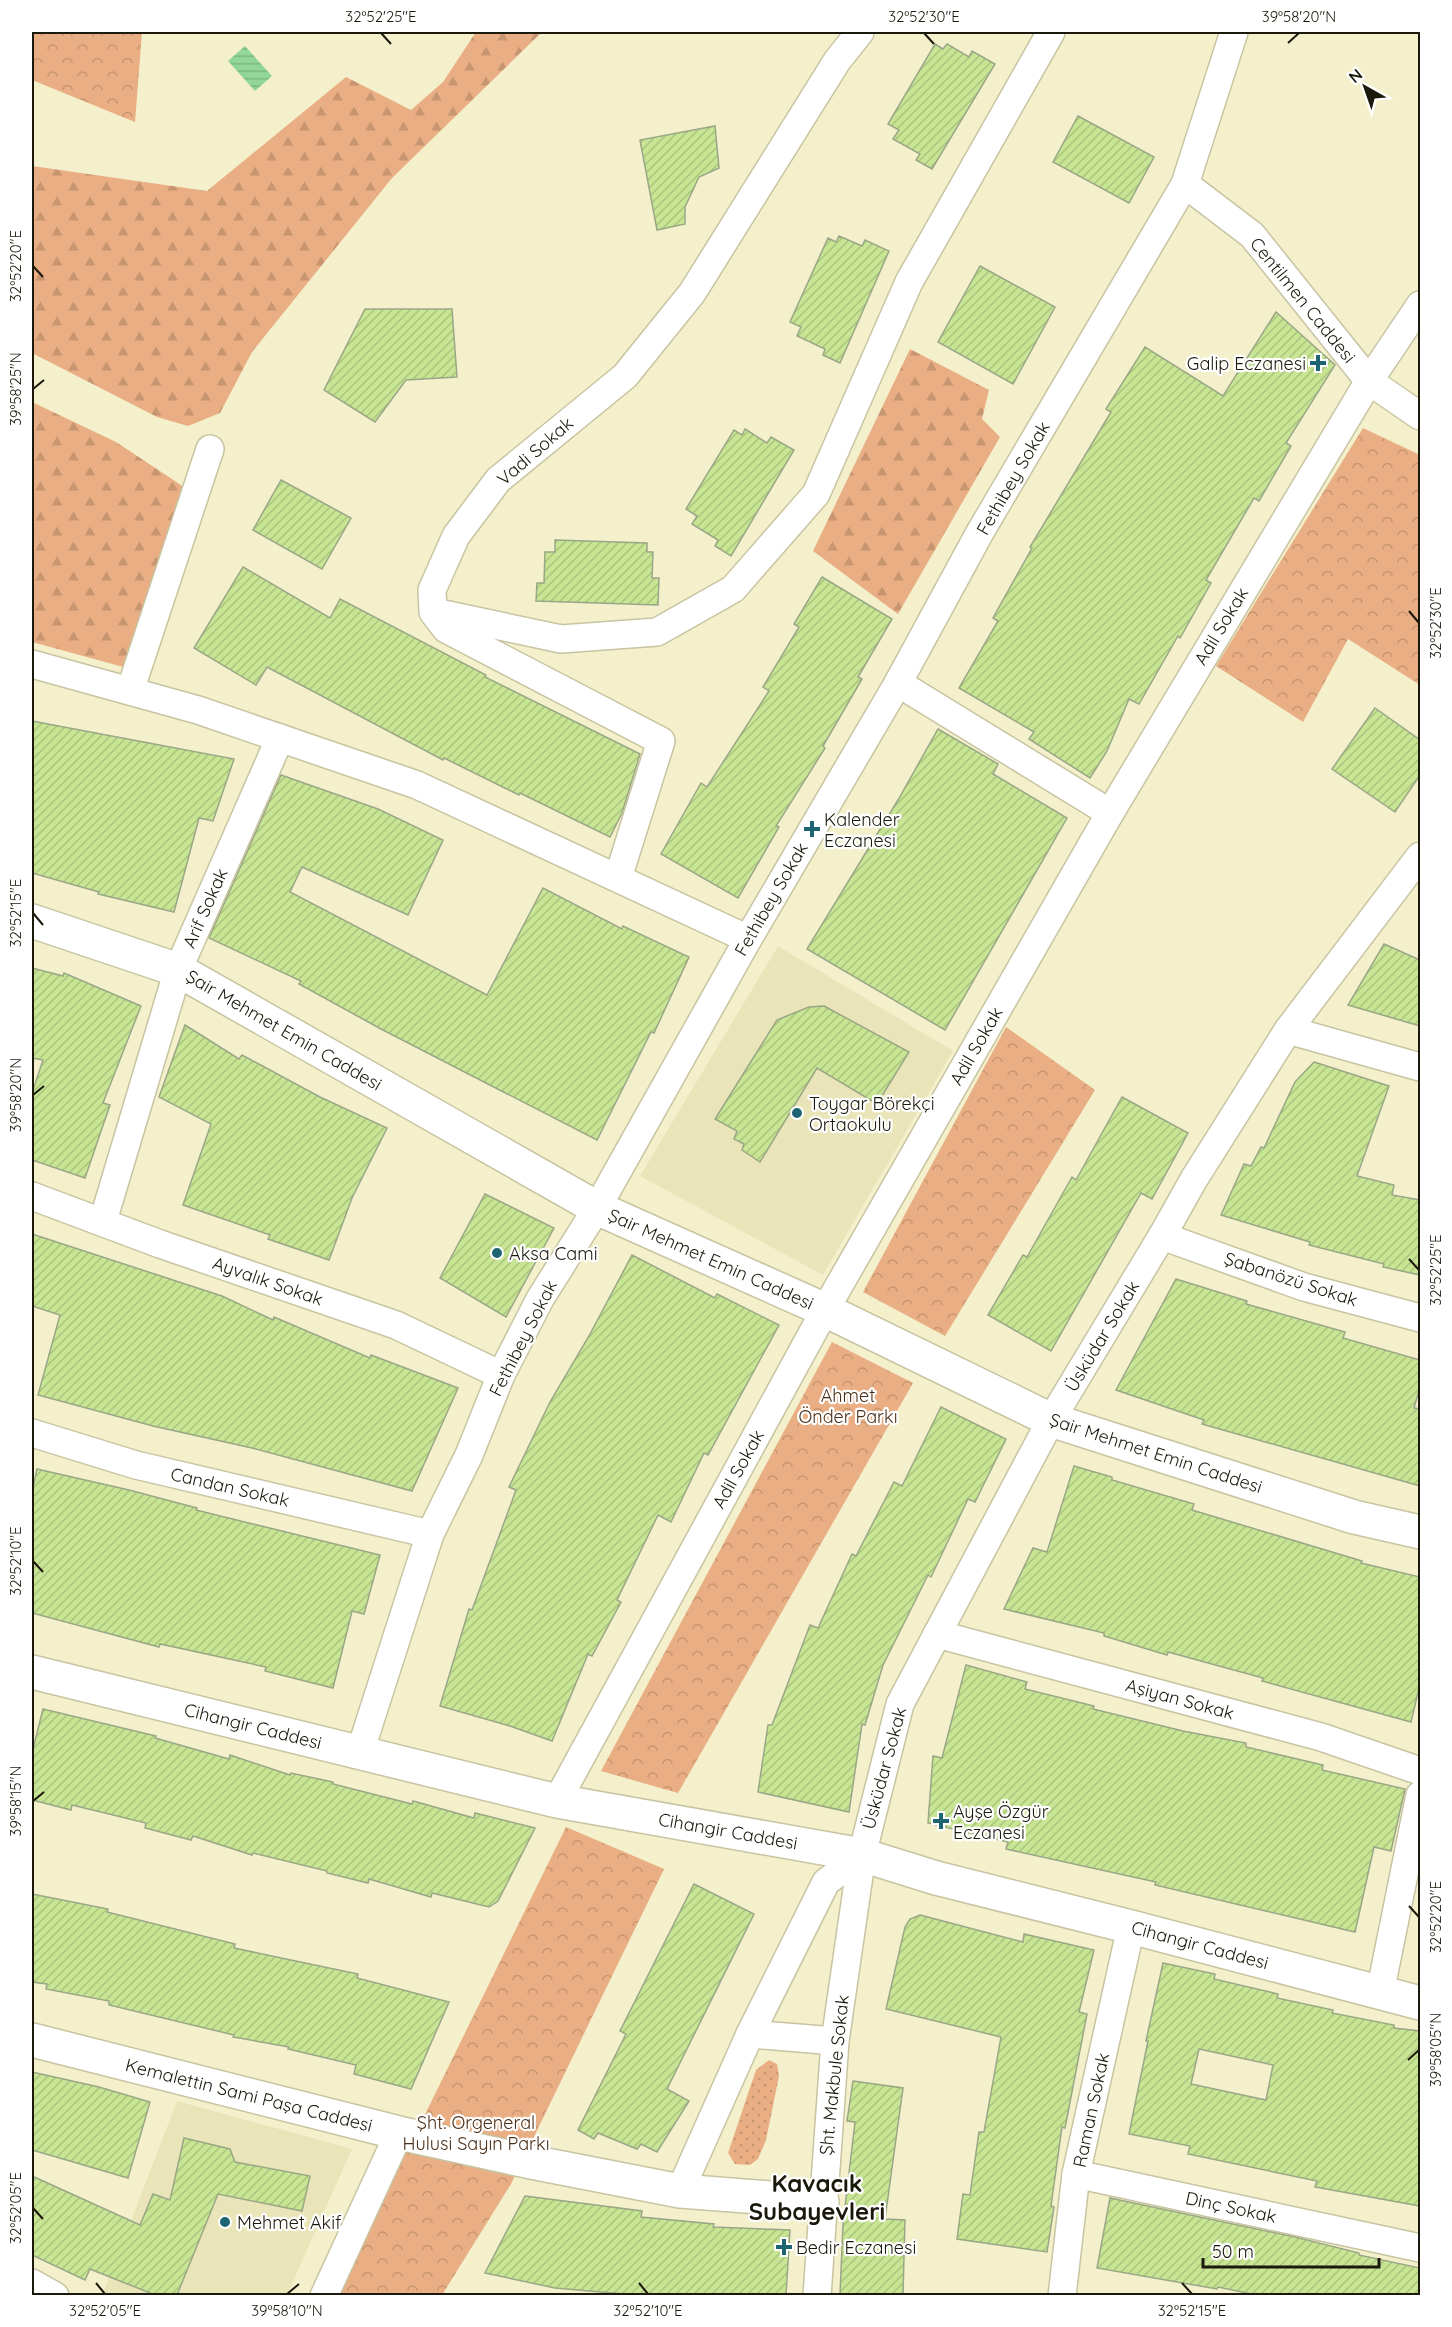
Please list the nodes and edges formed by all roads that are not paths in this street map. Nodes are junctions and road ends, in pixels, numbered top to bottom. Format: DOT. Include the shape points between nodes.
graph roads {
  1 [pos="860,32"];
  2 [pos="1051,32"];
  3 [pos="1234,32"];
  4 [pos="1185,184"];
  5 [pos="1420,305"];
  6 [pos="1369,381"];
  7 [pos="1420,416"];
  8 [pos="210,449"];
  9 [pos="433,612"];
  10 [pos="32,664"];
  11 [pos="898,683"];
  12 [pos="130,691"];
  13 [pos="280,738"];
  14 [pos="1110,813"];
  15 [pos="1420,856"];
  16 [pos="618,878"];
  17 [pos="32,921"];
  18 [pos="748,939"];
  19 [pos="178,970"];
  20 [pos="1288,1030"];
  21 [pos="1420,1067"];
  22 [pos="32,1196"];
  23 [pos="597,1208"];
  24 [pos="103,1221"];
  25 [pos="1162,1236"];
  26 [pos="825,1310"];
  27 [pos="1420,1318"];
  28 [pos="501,1375"];
  29 [pos="1051,1420"];
  30 [pos="32,1433"];
  31 [pos="1420,1532"];
  32 [pos="430,1534"];
  33 [pos="937,1634"];
  34 [pos="32,1672"];
  35 [pos="360,1752"];
  36 [pos="1420,1771"];
  37 [pos="1420,1795"];
  38 [pos="557,1801"];
  39 [pos="862,1855"];
  40 [pos="1131,1927"];
  41 [pos="1380,1993"];
  42 [pos="1420,2003"];
  43 [pos="750,2034"];
  44 [pos="32,2040"];
  45 [pos="835,2042"];
  46 [pos="399,2133"];
  47 [pos="1076,2174"];
  48 [pos="680,2191"];
  49 [pos="822,2202"];
  50 [pos="1420,2248"];
  51 [pos="32,2283"];
  52 [pos="56,2295"];
  53 [pos="324,2295"];
  54 [pos="817,2295"];
  55 [pos="1062,2295"];
  1 -- 9 [label="street, Vadi Sokak" via="825,80 692,292 625,376 498,480 456,536 432,590"];
  2 -- 9 [label="street" via="909,282 816,494 733,589 657,632 561,639"];
  3 -- 4 [label="street, Fethibey Sokak"];
  4 -- 6 [label="street, Centilmen Caddesi" via="1252,235"];
  4 -- 11 [label="street, Fethibey Sokak" via="979,534"];
  5 -- 6 [label="street, Adil Sokak"];
  6 -- 7 [label="street, Centilmen Caddesi"];
  6 -- 14 [label="street, Adil Sokak"];
  8 -- 12 [label="street"];
  9 -- 16 [label="street" via="446,629 661,741"];
  10 -- 12 [label="street"];
  11 -- 14 [label="street"];
  11 -- 18 [label="street, Fethibey Sokak"];
  12 -- 13 [label="street"];
  13 -- 16 [label="street" via="417,785"];
  13 -- 19 [label="street, Arif Sokak"];
  14 -- 26 [label="street, Adil Sokak"];
  15 -- 20 [label="street, Üsküdar Sokak"];
  16 -- 18 [label="street"];
  17 -- 19 [label="street, Şair Mehmet Emin Caddesi"];
  18 -- 23 [label="street, Fethibey Sokak"];
  19 -- 23 [label="street, Şair Mehmet Emin Caddesi"];
  19 -- 24 [label="street, Arif Sokak"];
  20 -- 21 [label="street"];
  20 -- 25 [label="street, Üsküdar Sokak"];
  22 -- 24 [label="street, Ayvalık Sokak"];
  23 -- 26 [label="street, Şair Mehmet Emin Caddesi"];
  23 -- 28 [label="street, Fethibey Sokak" via="540,1299"];
  24 -- 28 [label="street, Ayvalık Sokak" via="396,1325"];
  25 -- 27 [label="street, Şabanözü Sokak" via="1304,1287"];
  25 -- 29 [label="street, Üsküdar Sokak"];
  26 -- 29 [label="street, Şair Mehmet Emin Caddesi"];
  26 -- 38 [label="street, Adil Sokak"];
  28 -- 32 [label="street, Fethibey Sokak" via="469,1455"];
  29 -- 31 [label="street, Şair Mehmet Emin Caddesi" via="1354,1517"];
  29 -- 33 [label="street, Üsküdar Sokak"];
  30 -- 32 [label="street, Candan Sokak" via="136,1465"];
  32 -- 35 [label="street, Fethibey Sokak"];
  33 -- 36 [label="street, Aşiyan Sokak" via="1321,1737"];
  33 -- 39 [label="street, Üsküdar Sokak" via="900,1704"];
  34 -- 35 [label="street, Cihangir Caddesi"];
  35 -- 38 [label="street, Cihangir Caddesi"];
  37 -- 41 [label="street"];
  38 -- 39 [label="street, Cihangir Caddesi"];
  39 -- 40 [label="street, Cihangir Caddesi" via="936,1878"];
  39 -- 43 [label="street" via="826,1882"];
  39 -- 45 [label="street, Şht. Makbule Sokak"];
  40 -- 41 [label="street, Cihangir Caddesi"];
  40 -- 47 [label="street, Raman Sokak"];
  41 -- 42 [label="street, Cihangir Caddesi"];
  43 -- 45 [label="street"];
  43 -- 48 [label="street"];
  44 -- 46 [label="street, Kemalettin Sami Paşa Caddesi"];
  45 -- 49 [label="street, Şht. Makbule Sokak"];
  46 -- 48 [label="street, Kemalettin Sami Paşa Caddesi"];
  46 -- 53 [label="street"];
  47 -- 50 [label="street, Dinç Sokak"];
  47 -- 55 [label="street, Raman Sokak"];
  48 -- 49 [label="street, Kemalettin Sami Paşa Caddesi"];
  49 -- 54 [label="street, Şht. Makbule Sokak"];
  51 -- 52 [label="street"];
}
